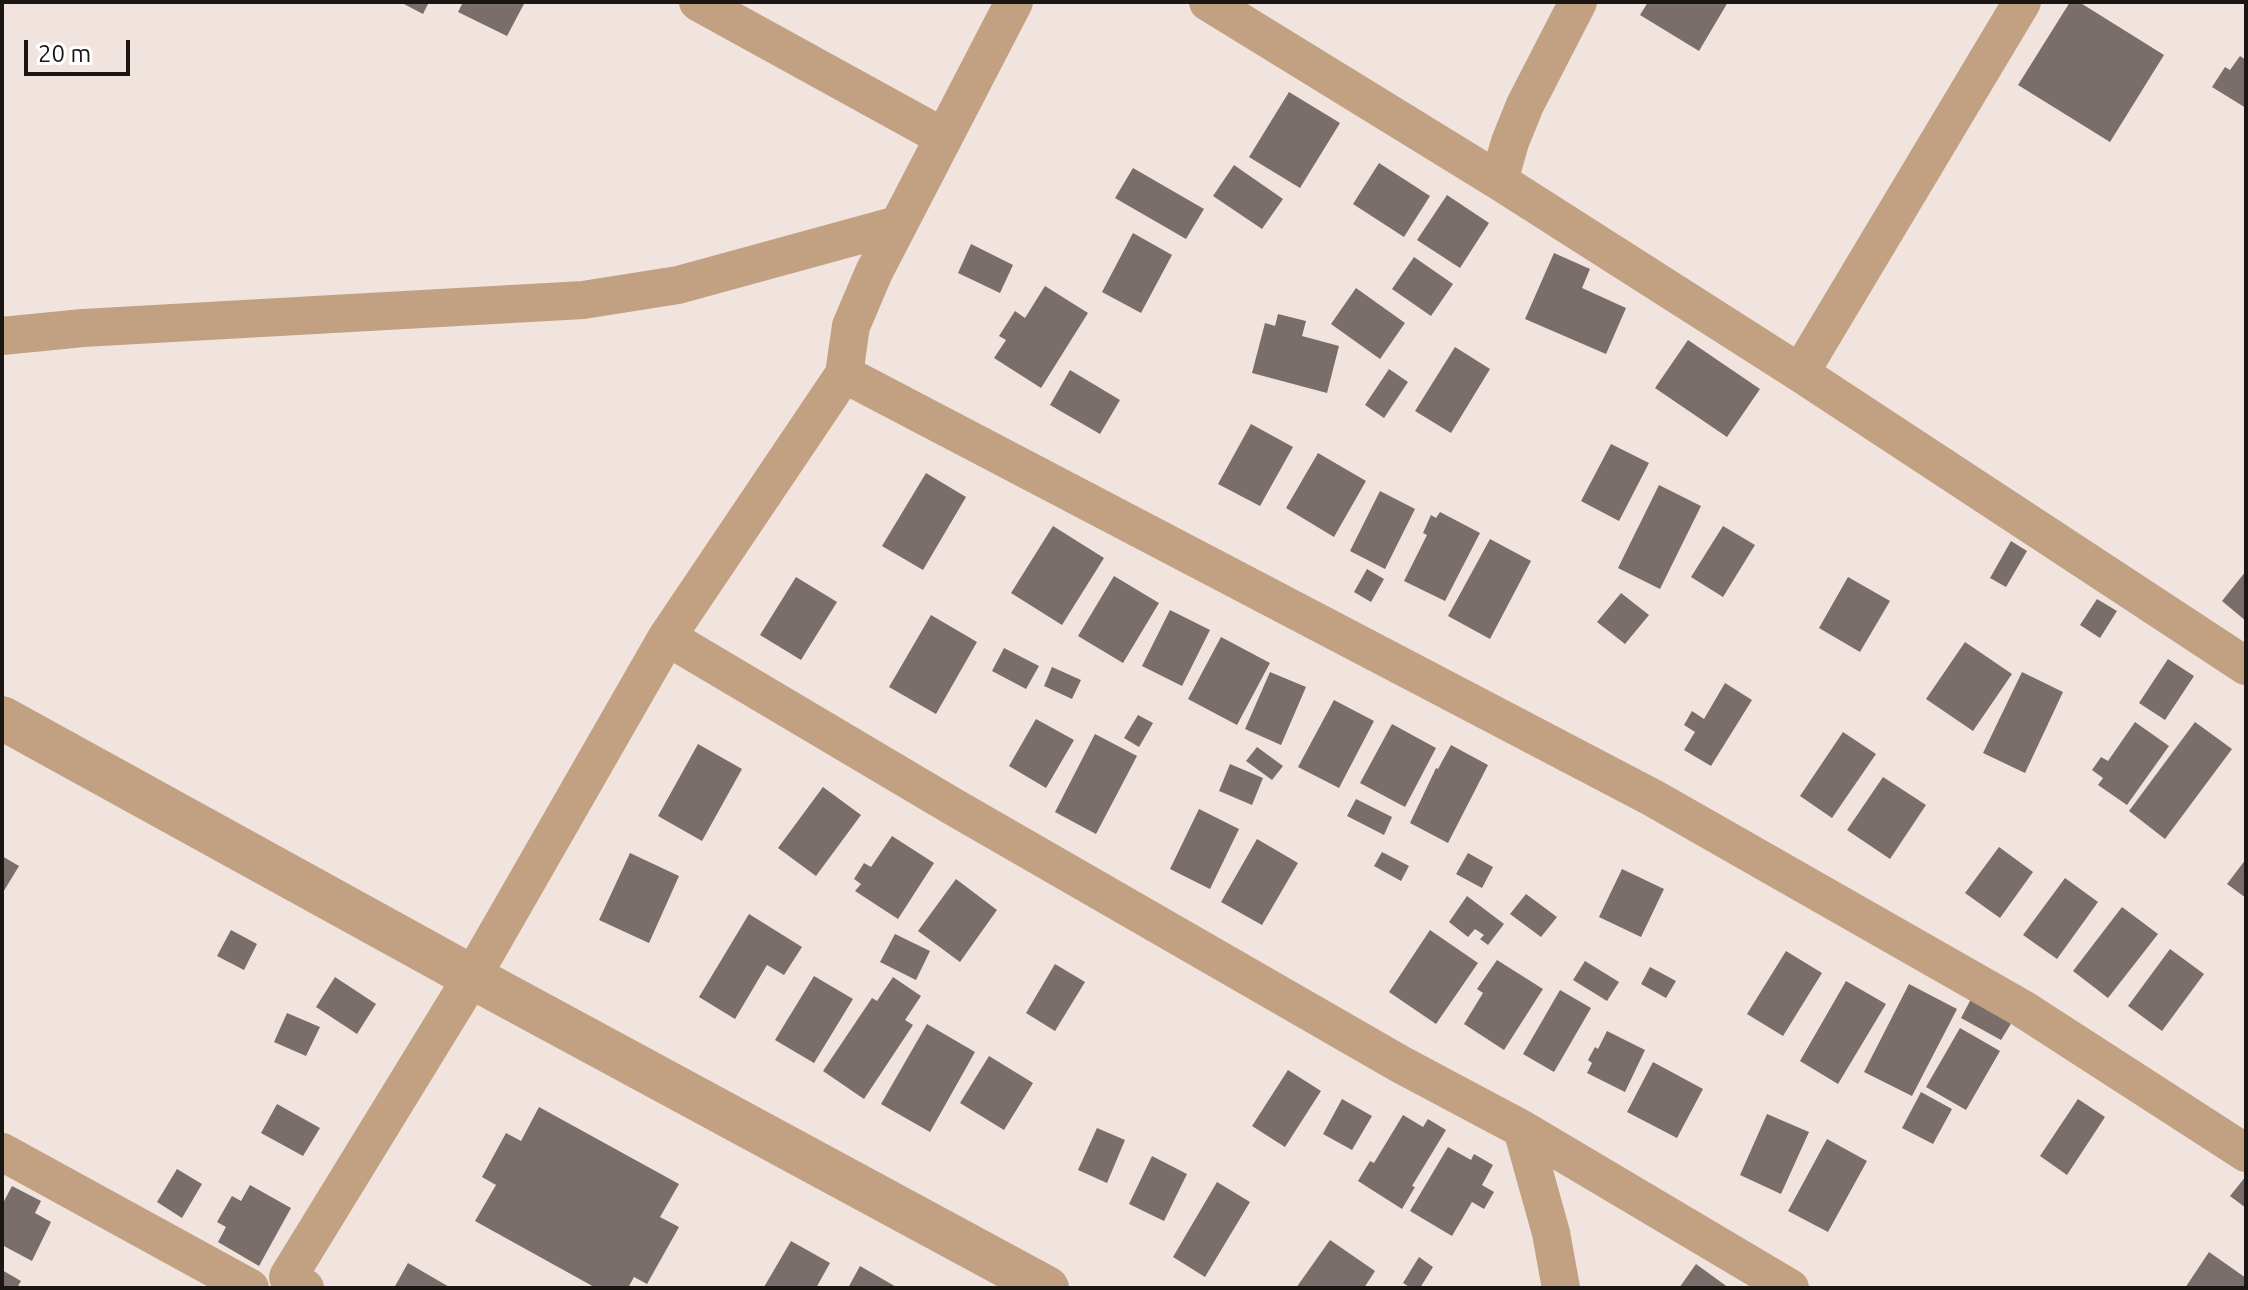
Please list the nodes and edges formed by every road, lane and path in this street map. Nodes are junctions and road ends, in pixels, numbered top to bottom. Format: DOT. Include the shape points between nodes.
graph roads {
  1 [pos="698,2"];
  2 [pos="1014,2"];
  3 [pos="1208,2"];
  4 [pos="1578,2"];
  5 [pos="2022,2"];
  6 [pos="943,137"];
  7 [pos="1499,181"];
  8 [pos="897,225"];
  9 [pos="2,336"];
  10 [pos="1800,373"];
  11 [pos="844,374"];
  12 [pos="667,637"];
  13 [pos="2246,666"];
  14 [pos="2,718"];
  15 [pos="472,977"];
  16 [pos="1522,1129"];
  17 [pos="2,1152"];
  18 [pos="2246,1153"];
  19 [pos="292,1284"];
  20 [pos="250,1288"];
  21 [pos="1047,1288"];
  22 [pos="1561,1288"];
  23 [pos="1790,1288"];
  1 -- 6 [label="street"];
  2 -- 6 [label="street"];
  3 -- 7 [label="street"];
  4 -- 7 [label="street" via="1525,105"];
  5 -- 10 [label="street"];
  6 -- 8 [label="street"];
  7 -- 10 [label="street"];
  8 -- 9 [label="street" via="678,285 583,300"];
  8 -- 11 [label="street" via="851,326"];
  10 -- 13 [label="street"];
  11 -- 12 [label="street"];
  11 -- 18 [label="street" via="1653,798 2023,1009"];
  12 -- 15 [label="street"];
  12 -- 16 [label="street" via="1400,1064"];
  14 -- 15 [label="street"];
  15 -- 19 [label="street"];
  15 -- 21 [label="street"];
  16 -- 22 [label="street"];
  16 -- 23 [label="street"];
  17 -- 20 [label="street"];
}
